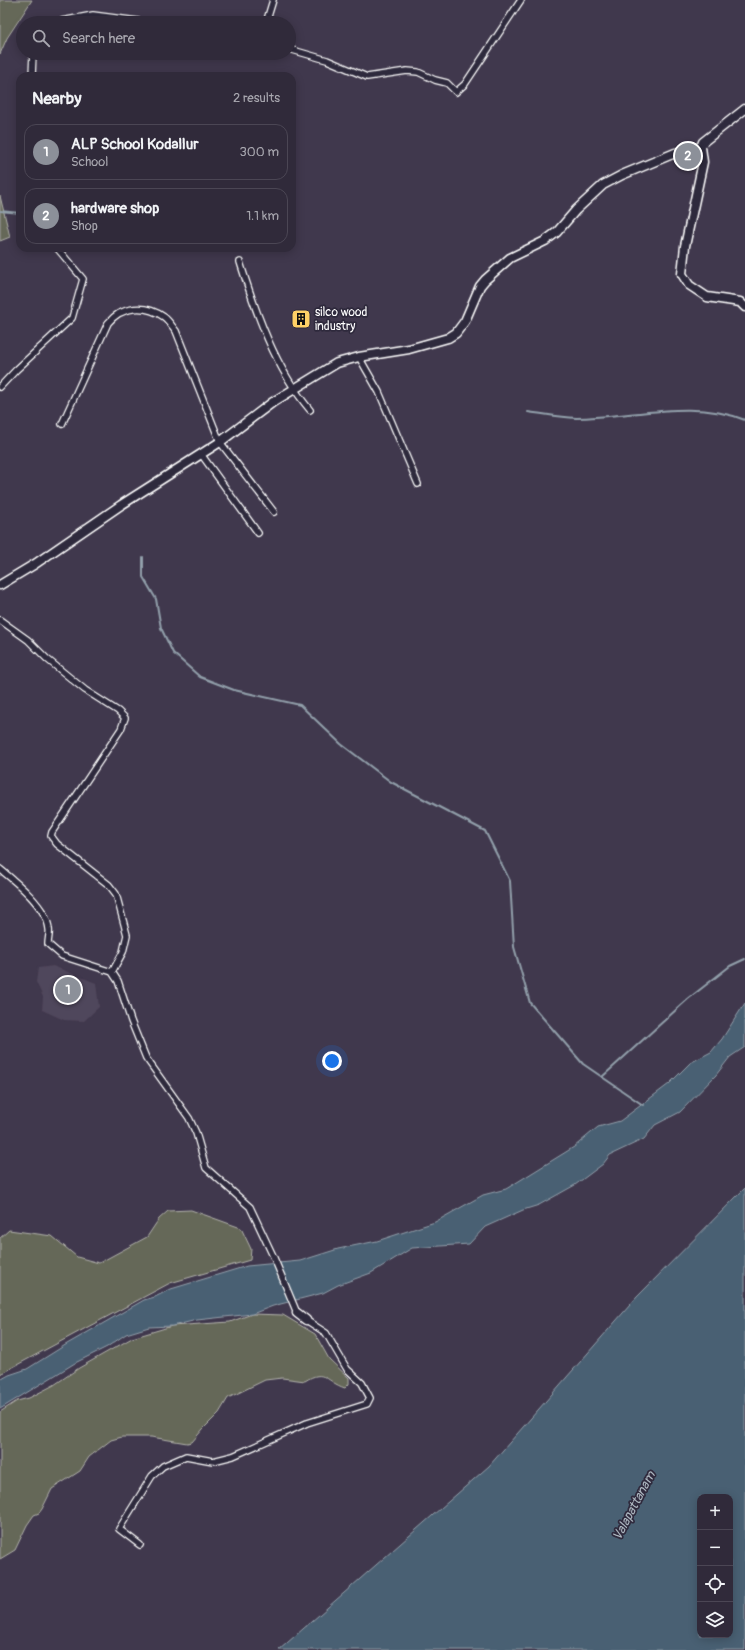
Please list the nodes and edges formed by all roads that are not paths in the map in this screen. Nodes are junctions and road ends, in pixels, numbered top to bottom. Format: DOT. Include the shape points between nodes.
graph roads {
  1 [pos="273,0"];
  2 [pos="521,0"];
  3 [pos="88,16"];
  4 [pos="100,16"];
  5 [pos="268,16"];
  6 [pos="296,51"];
  7 [pos="33,60"];
  8 [pos="32,72"];
  9 [pos="745,109"];
  10 [pos="701,147"];
  11 [pos="60,252"];
  12 [pos="240,262"];
  13 [pos="745,307"];
  14 [pos="358,357"];
  15 [pos="0,387"];
  16 [pos="293,390"];
  17 [pos="310,410"];
  18 [pos="62,424"];
  19 [pos="220,442"];
  20 [pos="202,454"];
  21 [pos="418,484"];
  22 [pos="274,512"];
  23 [pos="258,533"];
  24 [pos="0,585"];
  25 [pos="0,620"];
  26 [pos="0,869"];
  27 [pos="112,972"];
  28 [pos="297,1313"];
  29 [pos="306,1320"];
  30 [pos="140,1545"];
  1 -- 5 [label="street"];
  2 -- 6 [label="street" via="465,84 456,92 447,83 418,72 407,71 367,77 327,60"];
  3 -- 4 [label="street"];
  7 -- 8 [label="street"];
  9 -- 10 [label="main road" via="703,142"];
  10 -- 13 [label="main road" via="703,162 685,246 682,274 689,285 707,297 740,302"];
  10 -- 14 [label="main road" via="675,154 603,185 557,232 545,241 510,258 484,280 465,321 456,333 448,338 409,349"];
  11 -- 15 [label="street" via="82,279 72,318"];
  12 -- 16 [label="street" via="267,336"];
  14 -- 16 [label="main road" via="337,363"];
  14 -- 21 [label="street" via="379,392"];
  16 -- 17 [label="street"];
  16 -- 19 [label="main road"];
  18 -- 19 [label="street" via="108,323 115,314 133,308 148,310 164,317 176,331"];
  19 -- 20 [label="main road"];
  19 -- 22 [label="street"];
  20 -- 23 [label="street"];
  20 -- 24 [label="main road"];
  25 -- 27 [label="street" via="28,640 85,690 126,718 121,730 51,836 57,844 109,885 116,894 126,935 123,952"];
  26 -- 27 [label="street" via="29,894 41,911 49,928 48,944 62,956"];
  27 -- 28 [label="street" via="118,981 146,1058 189,1118 198,1138 206,1168 250,1207"];
  28 -- 29 [label="main road"];
  29 -- 30 [label="street" via="326,1332 348,1368 362,1383 370,1398 367,1404 307,1423 234,1456 213,1460 186,1456 163,1466 152,1476 119,1529"];
}
